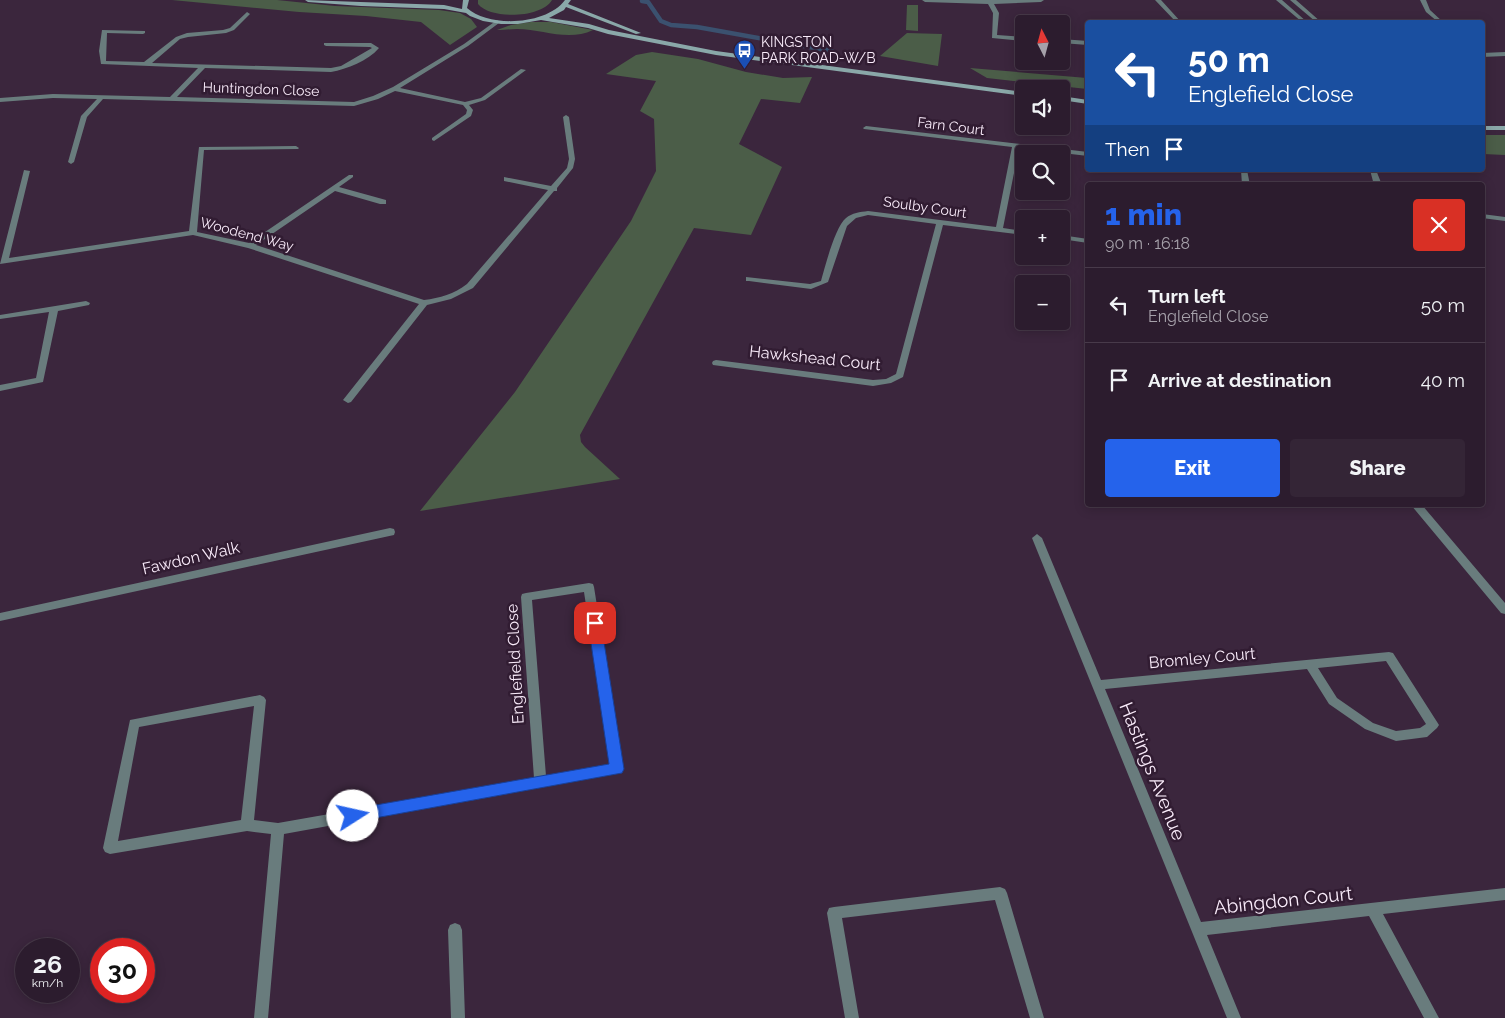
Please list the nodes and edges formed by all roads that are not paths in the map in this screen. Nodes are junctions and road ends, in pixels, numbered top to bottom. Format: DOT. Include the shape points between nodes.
graph roads {
  1 [pos="308,0"];
  2 [pos="448,0"];
  3 [pos="466,0"];
  4 [pos="925,0"];
  5 [pos="1041,0"];
  6 [pos="1158,0"];
  7 [pos="1279,0"];
  8 [pos="1293,0"];
  9 [pos="1423,0"];
  10 [pos="567,2"];
  11 [pos="990,2"];
  12 [pos="415,5"];
  13 [pos="466,11"];
  14 [pos="247,14"];
  15 [pos="541,18"];
  16 [pos="1177,20"];
  17 [pos="1303,20"];
  18 [pos="1317,20"];
  19 [pos="1439,20"];
  20 [pos="497,22"];
  21 [pos="144,32"];
  22 [pos="1015,38"];
  23 [pos="653,39"];
  24 [pos="1070,42"];
  25 [pos="1085,43"];
  26 [pos="326,44"];
  27 [pos="1485,54"];
  28 [pos="1505,54"];
  29 [pos="317,60"];
  30 [pos="145,65"];
  31 [pos="203,66"];
  32 [pos="309,69"];
  33 [pos="523,70"];
  34 [pos="396,89"];
  35 [pos="1015,93"];
  36 [pos="102,97"];
  37 [pos="172,98"];
  38 [pos="1070,99"];
  39 [pos="0,100"];
  40 [pos="1085,102"];
  41 [pos="465,104"];
  42 [pos="566,117"];
  43 [pos="866,128"];
  44 [pos="1485,128"];
  45 [pos="1505,128"];
  46 [pos="434,139"];
  47 [pos="1015,146"];
  48 [pos="296,148"];
  49 [pos="1015,151"];
  50 [pos="1070,152"];
  51 [pos="1085,154"];
  52 [pos="71,162"];
  53 [pos="26,171"];
  54 [pos="351,176"];
  55 [pos="507,179"];
  56 [pos="334,188"];
  57 [pos="554,189"];
  58 [pos="383,202"];
  59 [pos="1485,216"];
  60 [pos="1505,219"];
  61 [pos="940,222"];
  62 [pos="999,229"];
  63 [pos="1015,231"];
  64 [pos="194,233"];
  65 [pos="1070,238"];
  66 [pos="1085,241"];
  67 [pos="250,246"];
  68 [pos="2,262"];
  69 [pos="750,279"];
  70 [pos="86,303"];
  71 [pos="424,303"];
  72 [pos="54,309"];
  73 [pos="0,317"];
  74 [pos="716,362"];
  75 [pos="0,388"];
  76 [pos="348,400"];
  77 [pos="1418,507"];
  78 [pos="390,532"];
  79 [pos="1037,538"];
  80 [pos="1505,610"];
  81 [pos="0,617"];
  82 [pos="1310,664"];
  83 [pos="1098,685"];
  84 [pos="540,782"];
  85 [pos="247,824"];
  86 [pos="278,829"];
  87 [pos="1505,894"];
  88 [pos="1373,909"];
  89 [pos="1198,929"];
  90 [pos="456,930"];
  91 [pos="261,1018"];
  92 [pos="458,1018"];
  93 [pos="852,1018"];
  94 [pos="1037,1018"];
  95 [pos="1234,1018"];
  96 [pos="1432,1018"];
  1 -- 12 [label="street"];
  2 -- 12 [label="street"];
  3 -- 13 [label="street"];
  4 -- 11 [label="street"];
  5 -- 11 [label="street"];
  6 -- 16 [label="street"];
  7 -- 17 [label="street"];
  8 -- 18 [label="street"];
  9 -- 19 [label="street" via="1428,11"];
  10 -- 15 [label="street" via="559,11"];
  10 -- 23 [label="street"];
  11 -- 22 [label="street" via="996,13 994,37"];
  12 -- 13 [label="street"];
  13 -- 20 [label="street" via="478,18"];
  14 -- 30 [label="street" via="232,29 224,32 178,38"];
  15 -- 20 [label="street"];
  15 -- 23 [label="street"];
  20 -- 34 [label="street, Huntingdon Close" via="479,37"];
  21 -- 30 [label="street" via="104,31 102,51 103,63"];
  23 -- 35 [label="street" via="716,53"];
  24 -- 25 [label="street"];
  26 -- 32 [label="street" via="371,45 376,48 343,68"];
  27 -- 28 [label="street"];
  29 -- 32 [label="street"];
  30 -- 31 [label="street"];
  31 -- 32 [label="street"];
  31 -- 37 [label="street"];
  33 -- 41 [label="street" via="483,99"];
  34 -- 37 [label="street, Huntingdon Close" via="370,101 346,104"];
  34 -- 41 [label="street"];
  36 -- 37 [label="street, Huntingdon Close"];
  36 -- 39 [label="street, Huntingdon Close"];
  36 -- 52 [label="street" via="84,116"];
  38 -- 40 [label="street"];
  41 -- 46 [label="street" via="470,110 468,116"];
  42 -- 57 [label="street, Woodend Way" via="572,159 570,168"];
  43 -- 47 [label="street, Farn Court" via="883,133"];
  44 -- 45 [label="street"];
  48 -- 64 [label="street" via="201,148"];
  49 -- 62 [label="street"];
  50 -- 51 [label="street, Farn Court"];
  53 -- 68 [label="street"];
  54 -- 56 [label="street"];
  55 -- 57 [label="street"];
  56 -- 58 [label="street"];
  56 -- 67 [label="street"];
  57 -- 71 [label="street, Woodend Way" via="470,286 459,295"];
  59 -- 60 [label="street"];
  61 -- 62 [label="street, Soulby Court"];
  61 -- 69 [label="street, Soulby Court" via="880,213 856,215 847,219 843,226 824,282 811,287"];
  61 -- 74 [label="street, Hawkshead Court" via="900,375 873,383"];
  62 -- 63 [label="street, Soulby Court"];
  64 -- 67 [label="street, Woodend Way"];
  64 -- 68 [label="street, Woodend Way"];
  65 -- 66 [label="street"];
  67 -- 71 [label="street, Woodend Way"];
  70 -- 72 [label="street"];
  71 -- 76 [label="street"];
  72 -- 73 [label="street"];
  72 -- 75 [label="street" via="40,380"];
  77 -- 80 [label="street"];
  78 -- 81 [label="street, Fawdon Walk"];
  79 -- 83 [label="street, Hastings Avenue"];
  82 -- 82 [label="street, Bromley Court" via="1333,701 1370,726 1396,736 1423,733 1433,725 1389,656"];
  82 -- 83 [label="street, Bromley Court"];
  83 -- 89 [label="street, Hastings Avenue"];
  84 -- 84 [label="street, Englefield Close" via="526,597 589,587 617,769"];
  84 -- 86 [label="street, Englefield Close"];
  85 -- 85 [label="street, Englefield Close" via="260,700 134,723 110,848"];
  85 -- 86 [label="street, Englefield Close"];
  86 -- 91 [label="street"];
  87 -- 88 [label="street, Abingdon Court"];
  88 -- 89 [label="street, Abingdon Court"];
  88 -- 96 [label="street, Abingdon Court"];
  89 -- 95 [label="street, Hastings Avenue"];
  90 -- 92 [label="street"];
  93 -- 94 [label="street" via="834,913 1000,893"];
}
